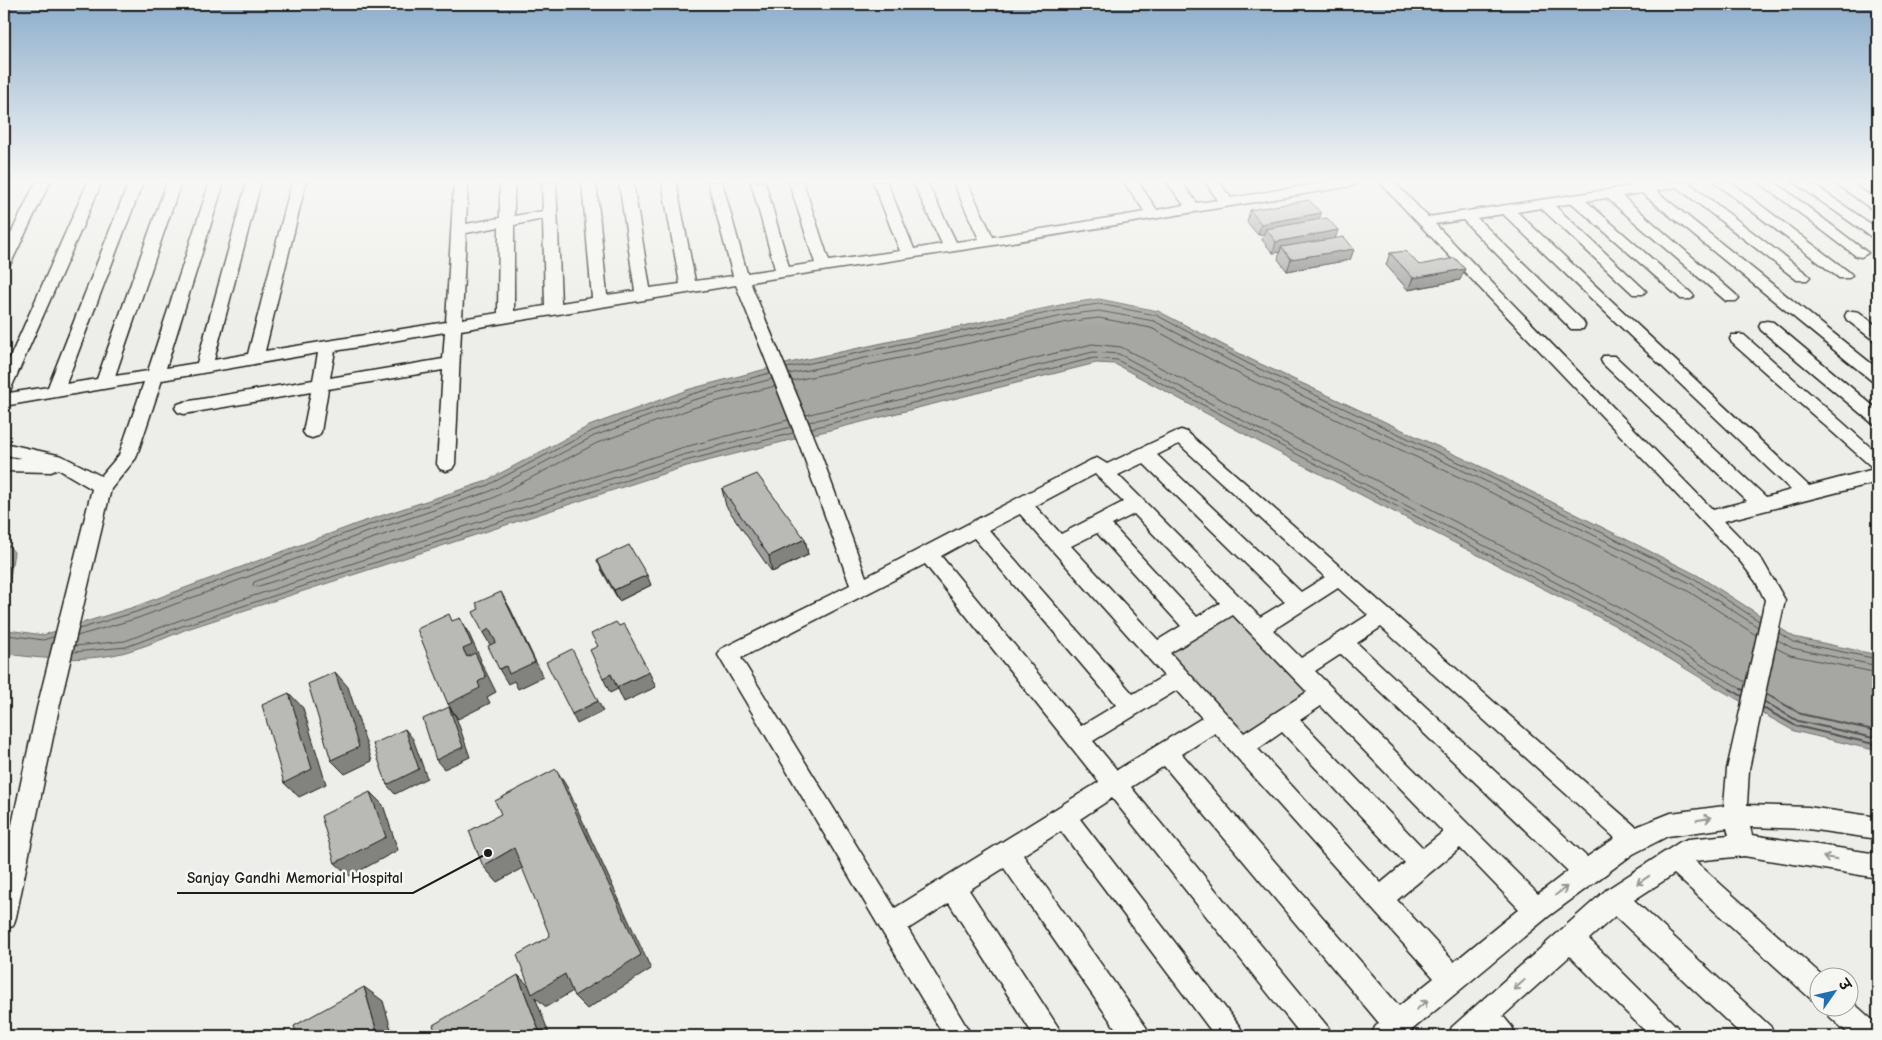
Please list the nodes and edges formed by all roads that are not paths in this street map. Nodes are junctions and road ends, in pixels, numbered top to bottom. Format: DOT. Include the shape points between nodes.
graph roads {
  1 [pos="458,230"];
  2 [pos="18,231"];
  3 [pos="74,231"];
  4 [pos="117,231"];
  5 [pos="157,231"];
  6 [pos="202,231"];
  7 [pos="241,231"];
  8 [pos="287,231"];
  9 [pos="507,231"];
  10 [pos="551,231"];
  11 [pos="593,231"];
  12 [pos="633,231"];
  13 [pos="678,231"];
  14 [pos="728,231"];
  15 [pos="772,231"];
  16 [pos="812,231"];
  17 [pos="900,231"];
  18 [pos="943,231"];
  19 [pos="983,231"];
  20 [pos="1058,231"];
  21 [pos="1431,231"];
  22 [pos="1482,231"];
  23 [pos="1529,231"];
  24 [pos="1573,231"];
  25 [pos="1612,231"];
  26 [pos="1653,231"];
  27 [pos="1697,231"];
  28 [pos="1743,231"];
  29 [pos="1785,231"];
  30 [pos="1831,231"];
  31 [pos="988,242"];
  32 [pos="951,247"];
  33 [pos="1861,253"];
  34 [pos="909,254"];
  35 [pos="4,263"];
  36 [pos="823,266"];
  37 [pos="784,272"];
  38 [pos="1844,275"];
  39 [pos="1802,277"];
  40 [pos="741,279"];
  41 [pos="688,287"];
  42 [pos="1638,291"];
  43 [pos="643,294"];
  44 [pos="1686,296"];
  45 [pos="1731,298"];
  46 [pos="600,301"];
  47 [pos="553,309"];
  48 [pos="1853,316"];
  49 [pos="506,317"];
  50 [pos="1577,325"];
  51 [pos="452,326"];
  52 [pos="1767,326"];
  53 [pos="1878,335"];
  54 [pos="1738,339"];
  55 [pos="328,346"];
  56 [pos="255,358"];
  57 [pos="1609,360"];
  58 [pos="450,363"];
  59 [pos="204,368"];
  60 [pos="156,374"];
  61 [pos="1878,377"];
  62 [pos="104,383"];
  63 [pos="320,387"];
  64 [pos="4,389"];
  65 [pos="56,391"];
  66 [pos="4,400"];
  67 [pos="184,408"];
  68 [pos="1878,419"];
  69 [pos="312,432"];
  70 [pos="4,449"];
  71 [pos="1145,454"];
  72 [pos="446,464"];
  73 [pos="1878,464"];
  74 [pos="4,465"];
  75 [pos="62,465"];
  76 [pos="1106,473"];
  77 [pos="1878,475"];
  78 [pos="102,487"];
  79 [pos="1806,494"];
  80 [pos="1022,504"];
  81 [pos="1136,504"];
  82 [pos="1762,504"];
  83 [pos="1709,518"];
  84 [pos="1099,523"];
  85 [pos="976,528"];
  86 [pos="1058,544"];
  87 [pos="927,553"];
  88 [pos="1339,578"];
  89 [pos="861,589"];
  90 [pos="1299,603"];
  91 [pos="1236,604"];
  92 [pos="1382,616"];
  93 [pos="1195,628"];
  94 [pos="1259,628"];
  95 [pos="1342,642"];
  96 [pos="1156,652"];
  97 [pos="1300,670"];
  98 [pos="1179,678"];
  99 [pos="1323,693"];
  100 [pos="1131,707"];
  101 [pos="48,708"];
  102 [pos="1284,719"];
  103 [pos="1217,720"];
  104 [pos="1078,739"];
  105 [pos="1242,748"];
  106 [pos="1166,752"];
  107 [pos="1114,784"];
  108 [pos="1063,816"];
  109 [pos="1735,817"];
  110 [pos="1878,828"];
  111 [pos="1461,832"];
  112 [pos="1635,841"];
  113 [pos="1744,845"];
  114 [pos="1007,852"];
  115 [pos="1674,858"];
  116 [pos="1422,864"];
  117 [pos="1878,866"];
  118 [pos="1586,872"];
  119 [pos="952,886"];
  120 [pos="1380,899"];
  121 [pos="1616,899"];
  122 [pos="1537,910"];
  123 [pos="4,918"];
  124 [pos="891,925"];
  125 [pos="1570,938"];
  126 [pos="1453,980"];
  127 [pos="1810,981"];
  128 [pos="1484,1016"];
  129 [pos="1850,1018"];
  130 [pos="1391,1031"];
  131 [pos="1656,1032"];
  132 [pos="959,1036"];
  133 [pos="1049,1036"];
  134 [pos="1137,1036"];
  135 [pos="1231,1036"];
  136 [pos="1320,1036"];
  137 [pos="1461,1036"];
  138 [pos="1503,1036"];
  139 [pos="1762,1036"];
  140 [pos="1871,1036"];
  1 -- 51 [label="street"];
  2 -- 35 [label="street"];
  3 -- 64 [label="street"];
  4 -- 65 [label="street"];
  5 -- 62 [label="street"];
  6 -- 60 [label="street"];
  7 -- 59 [label="street"];
  8 -- 56 [label="street"];
  9 -- 49 [label="street"];
  10 -- 47 [label="street"];
  11 -- 46 [label="street"];
  12 -- 43 [label="street"];
  13 -- 41 [label="street"];
  14 -- 40 [label="street"];
  15 -- 37 [label="street"];
  16 -- 36 [label="street"];
  17 -- 34 [label="street"];
  18 -- 32 [label="street"];
  19 -- 31 [label="street"];
  20 -- 31 [label="street"];
  21 -- 83 [label="street"];
  22 -- 50 [label="street"];
  23 -- 79 [label="street"];
  24 -- 42 [label="street"];
  25 -- 44 [label="street"];
  26 -- 45 [label="street"];
  27 -- 61 [label="street"];
  28 -- 39 [label="street"];
  29 -- 38 [label="street"];
  30 -- 33 [label="street"];
  31 -- 32 [label="street"];
  32 -- 34 [label="street"];
  34 -- 36 [label="street"];
  36 -- 37 [label="street"];
  37 -- 40 [label="street"];
  40 -- 41 [label="street"];
  40 -- 89 [label="street" via="810,450"];
  41 -- 43 [label="street"];
  43 -- 46 [label="street"];
  46 -- 47 [label="street"];
  47 -- 49 [label="street"];
  48 -- 53 [label="street"];
  49 -- 51 [label="street"];
  51 -- 55 [label="street"];
  51 -- 58 [label="street"];
  52 -- 68 [label="street"];
  54 -- 73 [label="street"];
  55 -- 56 [label="street"];
  55 -- 63 [label="street"];
  56 -- 59 [label="street"];
  57 -- 82 [label="street"];
  58 -- 63 [label="street"];
  58 -- 72 [label="street"];
  59 -- 60 [label="street"];
  60 -- 62 [label="street"];
  60 -- 78 [label="street" via="127,458"];
  62 -- 65 [label="street"];
  63 -- 67 [label="street"];
  63 -- 69 [label="street"];
  65 -- 66 [label="street"];
  70 -- 75 [label="street" via="30,452"];
  71 -- 76 [label="street"];
  71 -- 88 [label="street" via="1181,436"];
  71 -- 90 [label="street"];
  74 -- 75 [label="street"];
  75 -- 78 [label="street" via="93,479"];
  76 -- 80 [label="street" via="1097,465"];
  76 -- 81 [label="street"];
  77 -- 79 [label="street"];
  78 -- 101 [label="street"];
  79 -- 82 [label="street"];
  80 -- 85 [label="street"];
  80 -- 86 [label="street"];
  81 -- 84 [label="street"];
  81 -- 91 [label="street"];
  82 -- 83 [label="street"];
  83 -- 109 [label="street" via="1756,566 1775,600 1738,769"];
  84 -- 86 [label="street"];
  84 -- 93 [label="street"];
  85 -- 87 [label="street"];
  85 -- 100 [label="street"];
  86 -- 96 [label="street"];
  87 -- 89 [label="street"];
  87 -- 104 [label="street"];
  88 -- 90 [label="street"];
  88 -- 92 [label="street"];
  89 -- 124 [label="street" via="728,655"];
  90 -- 94 [label="street"];
  91 -- 93 [label="street"];
  91 -- 94 [label="street"];
  92 -- 95 [label="street"];
  92 -- 112 [label="street"];
  93 -- 96 [label="street"];
  94 -- 97 [label="street"];
  95 -- 97 [label="street"];
  95 -- 118 [label="street"];
  96 -- 98 [label="street"];
  97 -- 99 [label="street"];
  98 -- 100 [label="street"];
  98 -- 103 [label="street"];
  99 -- 102 [label="street"];
  99 -- 111 [label="street"];
  100 -- 104 [label="street"];
  101 -- 123 [label="street"];
  102 -- 105 [label="street"];
  102 -- 116 [label="street"];
  103 -- 105 [label="street"];
  103 -- 106 [label="street"];
  104 -- 107 [label="street"];
  105 -- 120 [label="street"];
  106 -- 107 [label="street"];
  106 -- 130 [label="street"];
  107 -- 108 [label="street"];
  107 -- 136 [label="street"];
  108 -- 114 [label="street"];
  108 -- 135 [label="street"];
  109 -- 110 [label="street" via="1827,819"];
  112 -- 109 [label="street, one-way" via="1665,826"];
  109 -- 113 [label="street"];
  111 -- 116 [label="street"];
  111 -- 122 [label="street"];
  112 -- 118 [label="street"];
  113 -- 115 [label="street" via="1688,850"];
  117 -- 113 [label="street, one-way"];
  114 -- 119 [label="street"];
  114 -- 134 [label="street"];
  115 -- 121 [label="street, one-way"];
  115 -- 127 [label="street"];
  116 -- 120 [label="street"];
  122 -- 118 [label="street, one-way"];
  119 -- 124 [label="street"];
  119 -- 133 [label="street"];
  120 -- 126 [label="street"];
  121 -- 125 [label="street"];
  121 -- 139 [label="street"];
  122 -- 126 [label="street"];
  124 -- 132 [label="street"];
  125 -- 128 [label="street, one-way"];
  125 -- 131 [label="street"];
  130 -- 126 [label="street, one-way"];
  128 -- 137 [label="street"];
  128 -- 138 [label="street"];
  129 -- 140 [label="street"];
}
